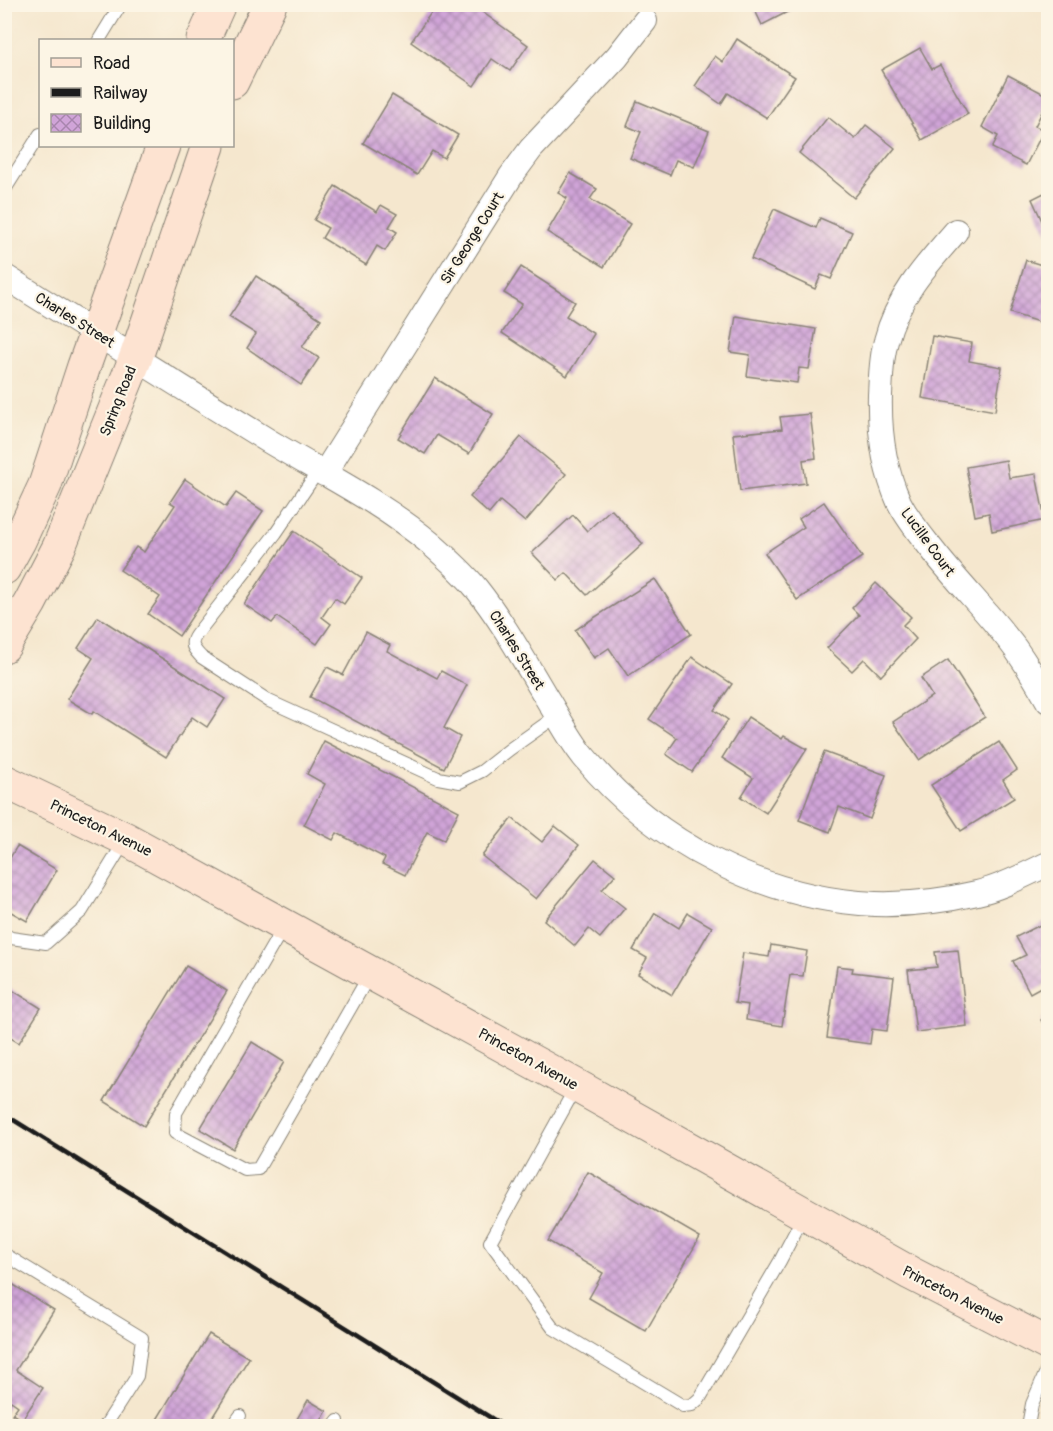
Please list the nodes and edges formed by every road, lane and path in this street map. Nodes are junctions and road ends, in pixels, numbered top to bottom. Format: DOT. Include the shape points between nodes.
graph roads {
  1 [pos="122,4"];
  2 [pos="219,4"];
  3 [pos="270,4"];
  4 [pos="645,21"];
  5 [pos="100,39"];
  6 [pos="203,39"];
  7 [pos="234,78"];
  8 [pos="39,136"];
  9 [pos="163,147"];
  10 [pos="208,147"];
  11 [pos="4,191"];
  12 [pos="956,231"];
  13 [pos="4,276"];
  14 [pos="97,334"];
  15 [pos="136,357"];
  16 [pos="321,473"];
  17 [pos="4,568"];
  18 [pos="4,646"];
  19 [pos="1048,701"];
  20 [pos="558,716"];
  21 [pos="4,781"];
  22 [pos="126,839"];
  23 [pos="1048,864"];
  24 [pos="284,926"];
  25 [pos="4,934"];
  26 [pos="371,973"];
  27 [pos="577,1086"];
  28 [pos="804,1215"];
  29 [pos="4,1254"];
  30 [pos="1048,1344"];
  31 [pos="1048,1367"];
  32 [pos="105,1426"];
  33 [pos="1028,1426"];
  1 -- 5 [label="lane"];
  2 -- 6 [label="street"];
  3 -- 7 [label="street"];
  4 -- 16 [label="street, Sir George Court" via="511,176"];
  8 -- 11 [label="lane"];
  9 -- 14 [label="street"];
  10 -- 15 [label="street, Spring Road"];
  12 -- 19 [label="street, Lucille Court" via="907,291 885,342 880,406 885,461 901,504 922,536 1014,646"];
  13 -- 14 [label="street, Charles Street"];
  14 -- 15 [label="street, Charles Street"];
  14 -- 17 [label="street" via="45,485"];
  15 -- 16 [label="street, Charles Street"];
  15 -- 18 [label="street, Spring Road" via="59,547"];
  16 -- 20 [label="street, Charles Street" via="375,504 451,561 496,615"];
  16 -- 20 [label="lane" via="196,635 192,648 269,701 438,778 460,782 482,771"];
  20 -- 23 [label="street, Charles Street" via="582,755 619,794 664,832 724,864 777,886 819,897 873,904 917,903 981,893"];
  21 -- 22 [label="street, Princeton Avenue"];
  22 -- 24 [label="street, Princeton Avenue"];
  22 -- 25 [label="lane" via="81,911 46,943"];
  24 -- 26 [label="street, Princeton Avenue"];
  24 -- 26 [label="lane" via="176,1113 176,1133 245,1170 258,1169"];
  26 -- 27 [label="street, Princeton Avenue"];
  27 -- 28 [label="street, Princeton Avenue"];
  27 -- 28 [label="lane" via="489,1242 553,1328 683,1406 700,1398"];
  28 -- 30 [label="street, Princeton Avenue"];
  29 -- 32 [label="lane" via="142,1338 137,1376"];
  31 -- 33 [label="lane" via="1032,1404"];
}
